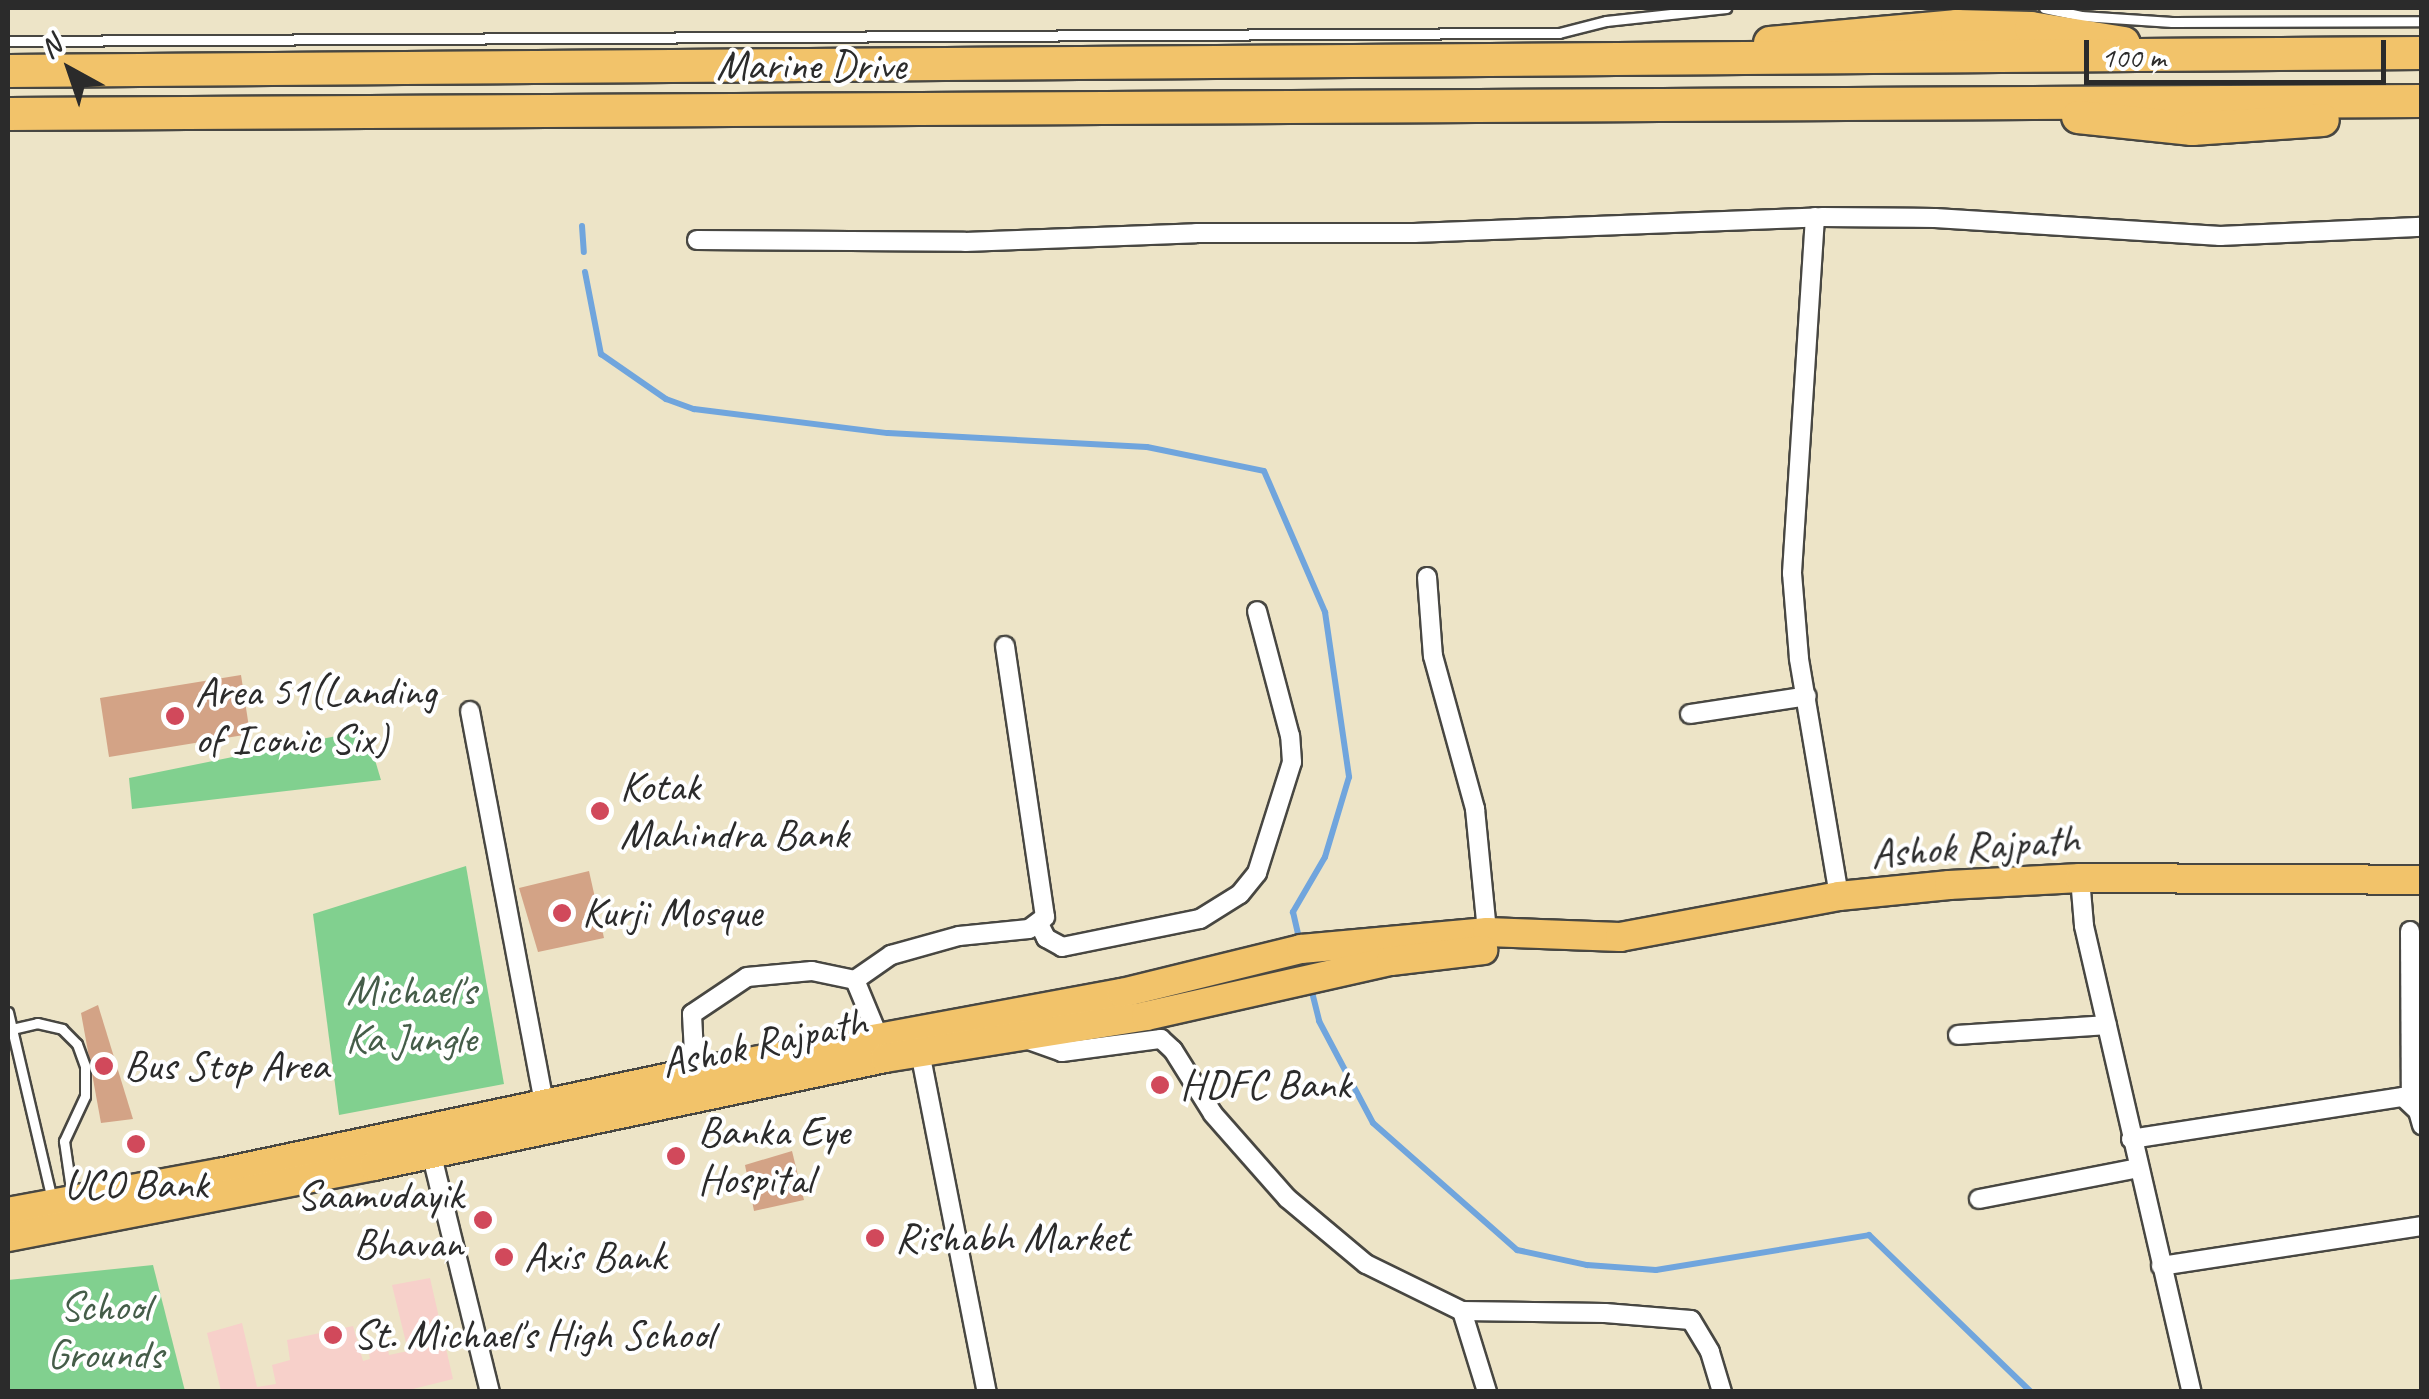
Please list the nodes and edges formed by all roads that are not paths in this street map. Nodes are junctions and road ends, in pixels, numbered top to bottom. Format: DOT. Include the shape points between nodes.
graph roads {
  1 [pos="1726,8"];
  2 [pos="2044,8"];
  3 [pos="2422,21"];
  4 [pos="8,42"];
  5 [pos="2422,54"];
  6 [pos="8,71"];
  7 [pos="2422,104"];
  8 [pos="8,114"];
  9 [pos="1815,218"];
  10 [pos="2422,227"];
  11 [pos="697,240"];
  12 [pos="1427,577"];
  13 [pos="1257,611"];
  14 [pos="1005,646"];
  15 [pos="1807,696"];
  16 [pos="470,712"];
  17 [pos="1690,714"];
  18 [pos="2080,878"];
  19 [pos="2422,880"];
  20 [pos="1839,896"];
  21 [pos="1039,924"];
  22 [pos="2410,931"];
  23 [pos="1487,932"];
  24 [pos="1538,935"];
  25 [pos="1382,951"];
  26 [pos="855,980"];
  27 [pos="1196,992"];
  28 [pos="8,1012"];
  29 [pos="2107,1025"];
  30 [pos="12,1029"];
  31 [pos="1958,1035"];
  32 [pos="1018,1036"];
  33 [pos="927,1044"];
  34 [pos="882,1048"];
  35 [pos="819,1061"];
  36 [pos="695,1072"];
  37 [pos="2411,1102"];
  38 [pos="547,1118"];
  39 [pos="2422,1125"];
  40 [pos="2130,1138"];
  41 [pos="428,1142"];
  42 [pos="2138,1168"];
  43 [pos="1979,1199"];
  44 [pos="63,1202"];
  45 [pos="8,1212"];
  46 [pos="2422,1226"];
  47 [pos="8,1237"];
  48 [pos="2161,1266"];
  49 [pos="1462,1312"];
  50 [pos="490,1392"];
  51 [pos="986,1392"];
  52 [pos="1487,1392"];
  53 [pos="1722,1392"];
  54 [pos="2192,1392"];
  1 -- 4 [label="lane" via="1606,21 1559,34"];
  2 -- 3 [label="lane" via="2172,22"];
  5 -- 6 [label="highway, Marine Drive" via="2182,57 2031,28 1957,26 1780,41 1641,62"];
  7 -- 8 [label="highway, Marine Drive" via="2192,129 2092,120 1996,100"];
  9 -- 10 [label="street" via="1954,219 2220,236"];
  9 -- 11 [label="street" via="965,242"];
  9 -- 15 [label="street" via="1792,572"];
  12 -- 23 [label="street" via="1433,656 1475,810"];
  13 -- 21 [label="street" via="1292,762 1258,873 1231,902 1200,919 1062,947"];
  14 -- 21 [label="street" via="1044,917"];
  15 -- 17 [label="street"];
  15 -- 20 [label="street"];
  16 -- 38 [label="street"];
  18 -- 19 [label="main road, Ashok Rajpath"];
  18 -- 20 [label="main road, Ashok Rajpath"];
  18 -- 29 [label="street"];
  20 -- 24 [label="main road, Ashok Rajpath" via="1620,937"];
  21 -- 26 [label="street" via="890,955"];
  22 -- 37 [label="street"];
  23 -- 24 [label="main road, Ashok Rajpath"];
  23 -- 25 [label="main road, Ashok Rajpath"];
  24 -- 25 [label="main road, Ashok Rajpath" via="1490,950"];
  25 -- 27 [label="main road, Ashok Rajpath"];
  26 -- 34 [label="street"];
  26 -- 36 [label="street" via="812,971 747,978 692,1014"];
  27 -- 32 [label="main road, Ashok Rajpath"];
  27 -- 33 [label="main road, Ashok Rajpath"];
  28 -- 30 [label="lane"];
  29 -- 31 [label="street"];
  29 -- 40 [label="street"];
  30 -- 44 [label="lane"];
  30 -- 44 [label="lane" via="37,1023 62,1028 85,1066 84,1096 64,1141"];
  32 -- 33 [label="main road, Ashok Rajpath"];
  32 -- 49 [label="street" via="1062,1052 1161,1038 1213,1114 1286,1198 1366,1264"];
  33 -- 34 [label="main road, Ashok Rajpath"];
  33 -- 51 [label="street"];
  34 -- 35 [label="main road, Ashok Rajpath"];
  35 -- 36 [label="main road, Ashok Rajpath"];
  35 -- 38 [label="main road, Ashok Rajpath"];
  36 -- 38 [label="main road, Ashok Rajpath"];
  37 -- 39 [label="street"];
  37 -- 40 [label="street" via="2404,1097"];
  38 -- 41 [label="main road, Ashok Rajpath"];
  40 -- 42 [label="street"];
  41 -- 44 [label="main road, Ashok Rajpath"];
  41 -- 47 [label="main road, Ashok Rajpath"];
  41 -- 50 [label="street"];
  42 -- 43 [label="street"];
  42 -- 48 [label="street"];
  44 -- 45 [label="main road, Ashok Rajpath"];
  46 -- 48 [label="street"];
  48 -- 54 [label="street"];
  49 -- 52 [label="street"];
  49 -- 53 [label="street" via="1691,1320"];
}
